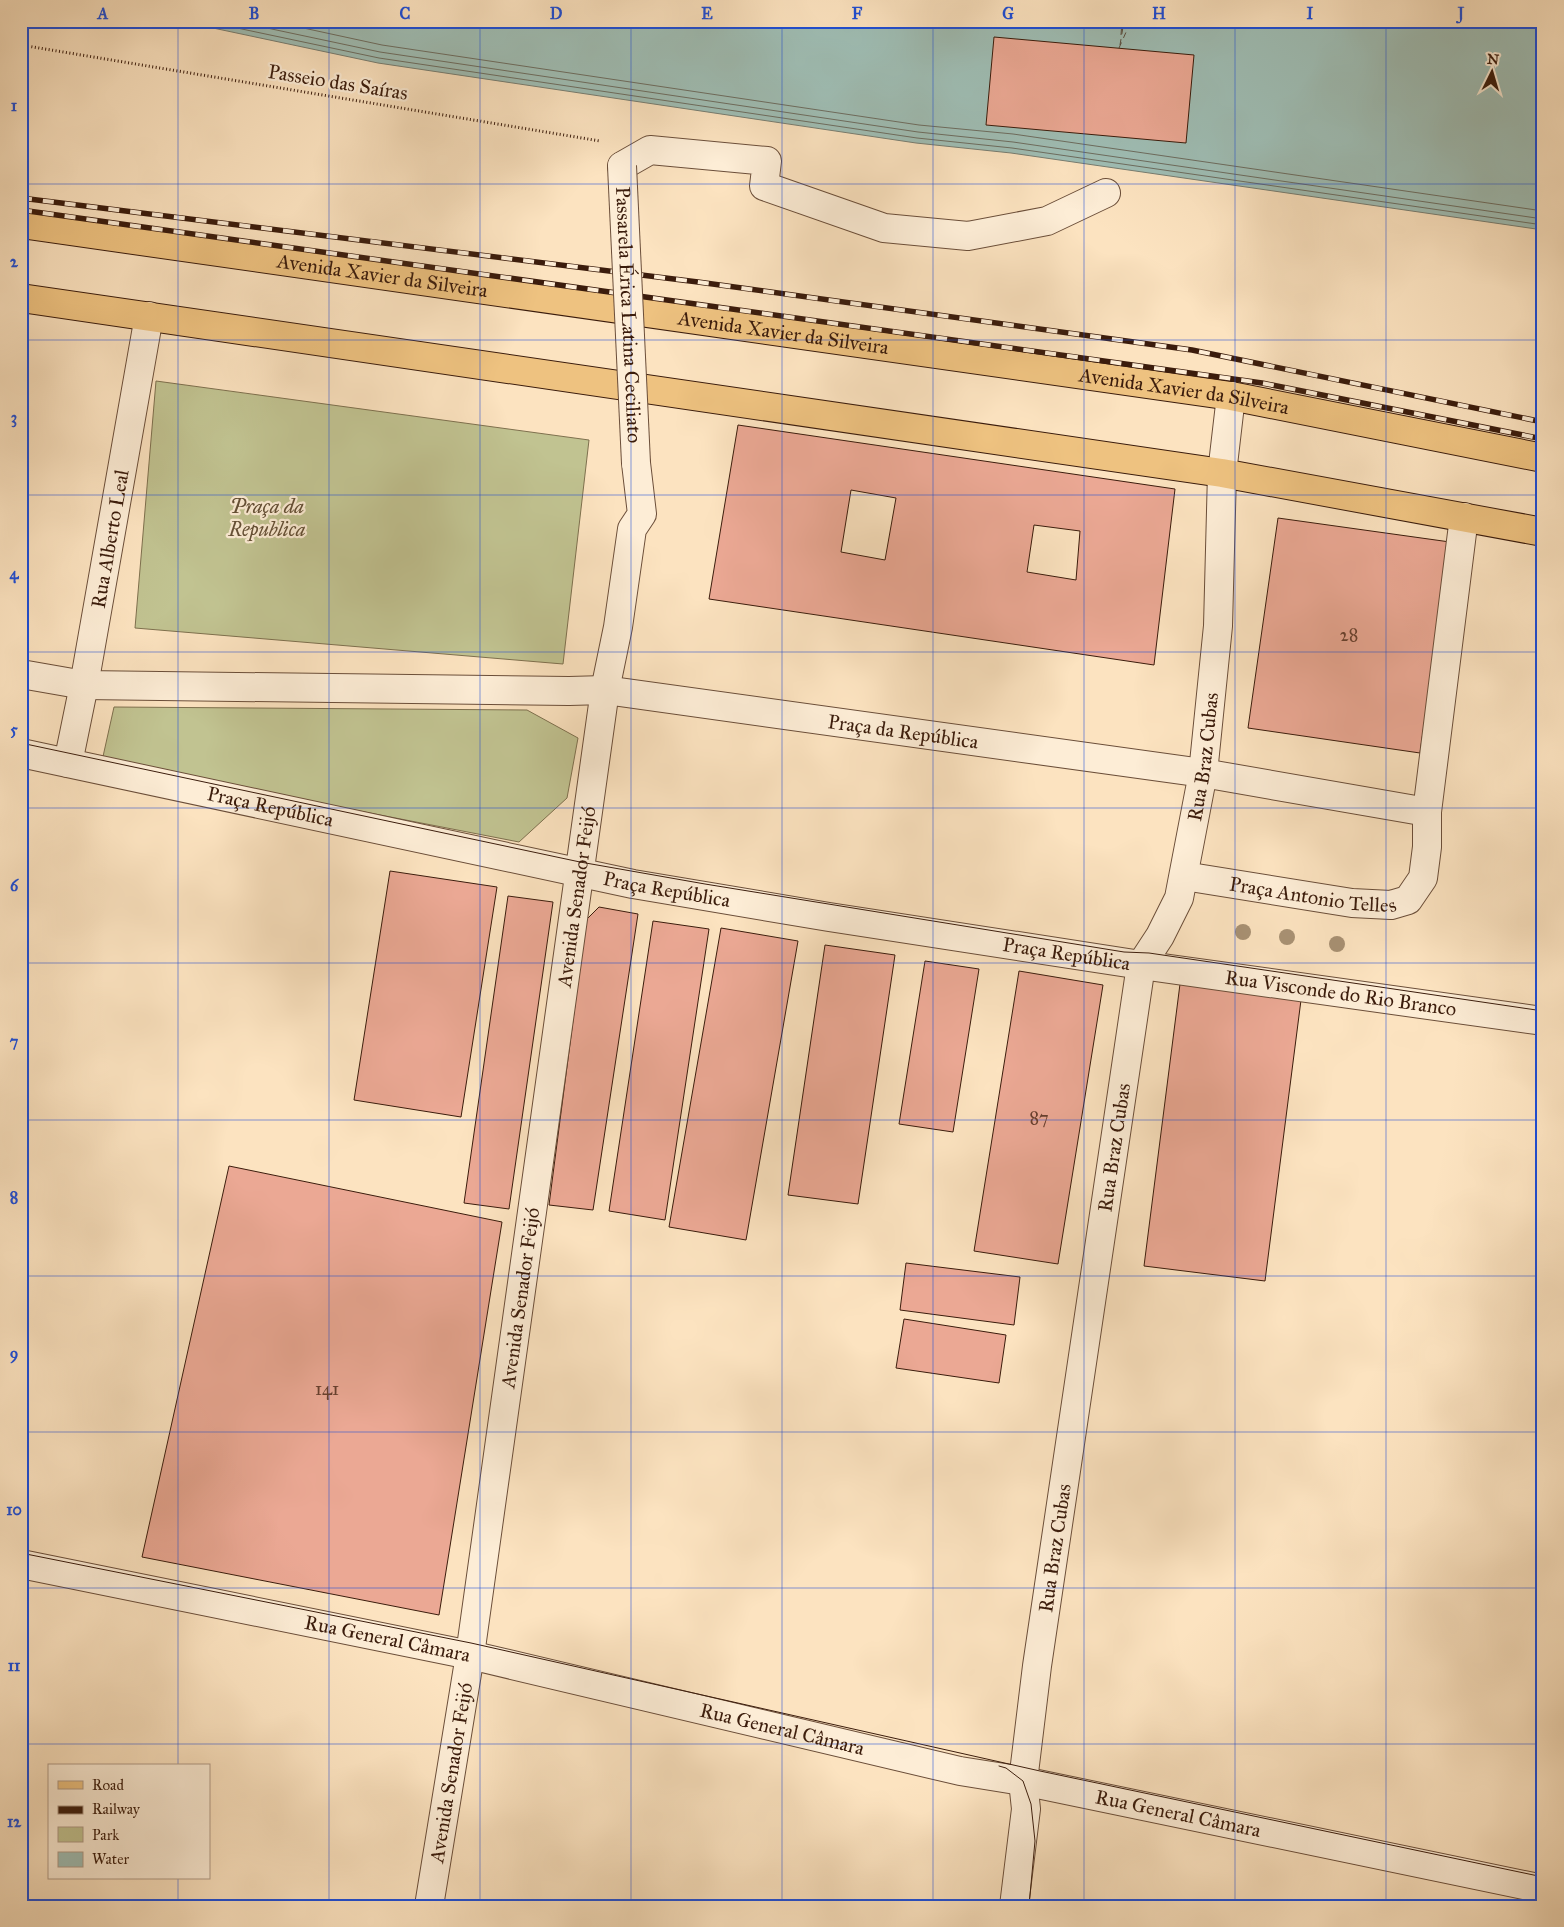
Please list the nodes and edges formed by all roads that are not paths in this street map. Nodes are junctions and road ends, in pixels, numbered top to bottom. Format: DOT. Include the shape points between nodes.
graph roads {
  1 [pos="1106,193"];
  2 [pos="21,224"];
  3 [pos="21,298"];
  4 [pos="149,316"];
  5 [pos="1231,396"];
  6 [pos="1543,458"];
  7 [pos="1222,473"];
  8 [pos="1464,517"];
  9 [pos="1543,532"];
  10 [pos="21,674"];
  11 [pos="84,685"];
  12 [pos="605,690"];
  13 [pos="21,753"];
  14 [pos="68,763"];
  15 [pos="1203,773"];
  16 [pos="1427,812"];
  17 [pos="579,873"];
  18 [pos="1184,876"];
  19 [pos="1141,965"];
  20 [pos="1543,1021"];
  21 [pos="21,1564"];
  22 [pos="470,1655"];
  23 [pos="1023,1780"];
  24 [pos="1543,1889"];
  25 [pos="429,1906"];
  26 [pos="1014,1906"];
  1 -- 12 [label="street, Passarela Érica Latina Ceciliato, bridge" via="1047,221 968,236 884,228 764,186 767,161 650,150 622,166 636,463 642,514 632,529"];
  2 -- 5 [label="main road, Avenida Xavier da Silveira"];
  3 -- 4 [label="main road"];
  4 -- 7 [label="main road"];
  4 -- 11 [label="street, Rua Alberto Leal"];
  5 -- 6 [label="main road, Avenida Xavier da Silveira"];
  5 -- 7 [label="street, Rua Braz Cubas"];
  7 -- 8 [label="main road"];
  7 -- 15 [label="street, Rua Braz Cubas" via="1218,626"];
  8 -- 9 [label="main road"];
  8 -- 16 [label="street, Praça Antonio Telles"];
  10 -- 11 [label="street"];
  11 -- 12 [label="street"];
  11 -- 14 [label="street, Rua Alberto Leal"];
  12 -- 15 [label="street, Praça da República"];
  12 -- 17 [label="street, Avenida Senador Feijó"];
  13 -- 14 [label="street, Praça República"];
  14 -- 17 [label="street, Praça República"];
  15 -- 16 [label="street"];
  15 -- 18 [label="street, Rua Braz Cubas"];
  16 -- 18 [label="street, Praça Antonio Telles" via="1427,847 1422,878 1408,900 1391,904 1352,903"];
  17 -- 19 [label="street, Praça República" via="829,917"];
  17 -- 22 [label="street, Avenida Senador Feijó"];
  18 -- 19 [label="street, Rua Braz Cubas" via="1170,918"];
  19 -- 20 [label="street, Rua Visconde do Rio Branco"];
  19 -- 23 [label="street, Rua Braz Cubas"];
  21 -- 22 [label="street, Rua General Câmara"];
  22 -- 23 [label="street, Rua General Câmara" via="960,1771"];
  22 -- 25 [label="street, Avenida Senador Feijó"];
  23 -- 24 [label="street, Rua General Câmara"];
  23 -- 26 [label="street, Rua Braz Cubas" via="1026,1809"];
}
